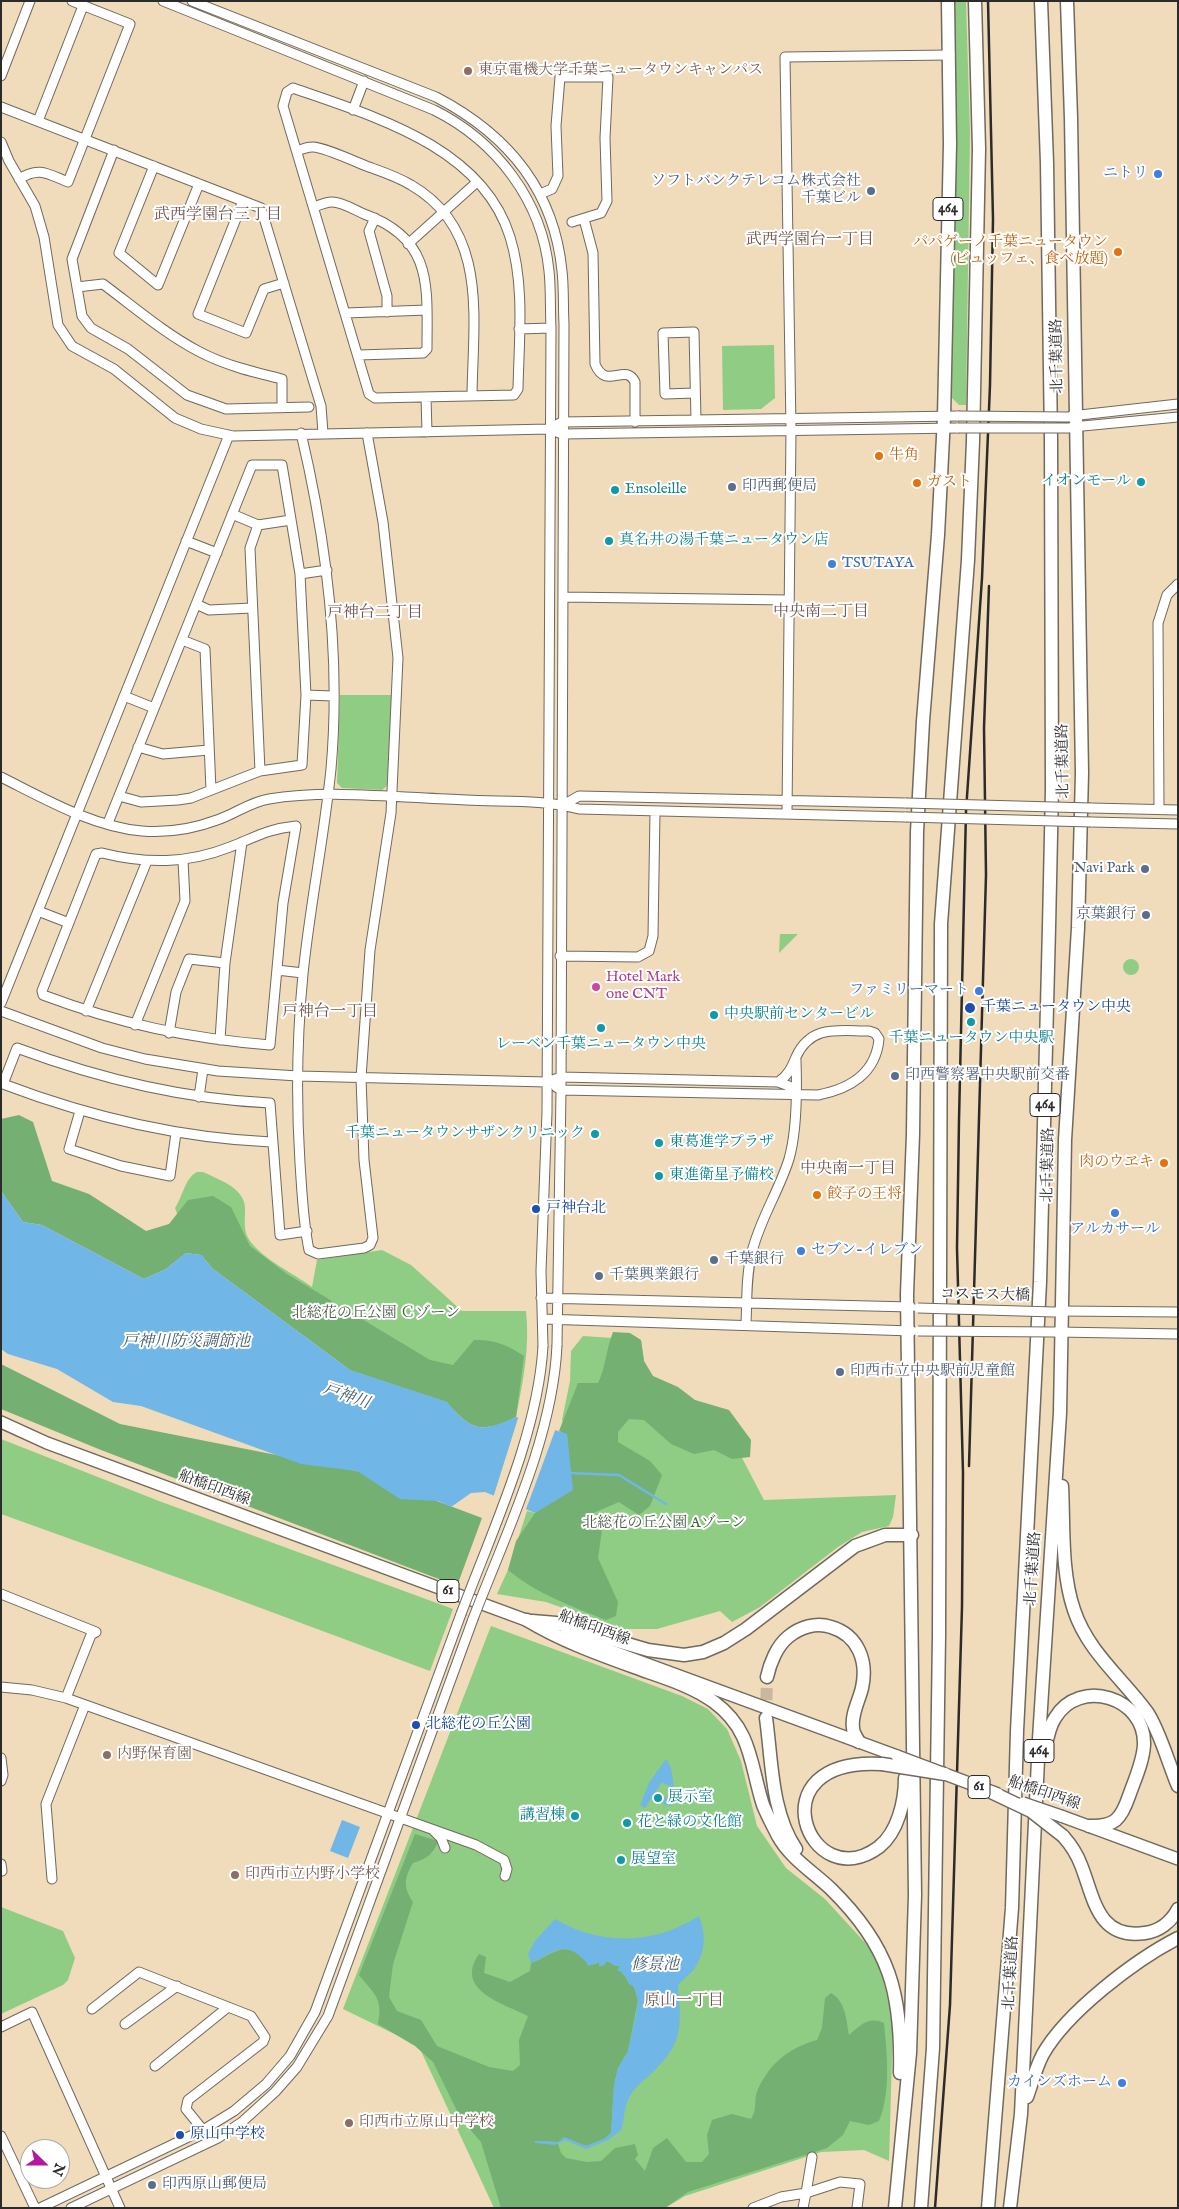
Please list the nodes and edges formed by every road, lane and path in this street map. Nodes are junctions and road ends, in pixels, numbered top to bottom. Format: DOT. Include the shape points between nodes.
graph roads {
  1 [pos="30,1"];
  2 [pos="72,1"];
  3 [pos="163,1"];
  4 [pos="192,1"];
  5 [pos="948,1"];
  6 [pos="975,1"];
  7 [pos="1040,1"];
  8 [pos="1067,1"];
  9 [pos="83,6"];
  10 [pos="950,55"];
  11 [pos="1,76"];
  12 [pos="364,81"];
  13 [pos="1,107"];
  14 [pos="353,110"];
  15 [pos="38,121"];
  16 [pos="85,139"];
  17 [pos="1,142"];
  18 [pos="114,150"];
  19 [pos="298,150"];
  20 [pos="154,166"];
  21 [pos="19,178"];
  22 [pos="477,182"];
  23 [pos="199,184"];
  24 [pos="540,194"];
  25 [pos="243,201"];
  26 [pos="314,207"];
  27 [pos="444,212"];
  28 [pos="375,218"];
  29 [pos="584,219"];
  30 [pos="572,222"];
  31 [pos="408,244"];
  32 [pos="284,282"];
  33 [pos="77,286"];
  34 [pos="427,310"];
  35 [pos="387,312"];
  36 [pos="346,313"];
  37 [pos="551,328"];
  38 [pos="519,329"];
  39 [pos="358,355"];
  40 [pos="695,394"];
  41 [pos="472,395"];
  42 [pos="426,397"];
  43 [pos="1178,404"];
  44 [pos="282,407"];
  45 [pos="309,407"];
  46 [pos="1178,417"];
  47 [pos="791,419"];
  48 [pos="696,420"];
  49 [pos="562,422"];
  50 [pos="635,422"];
  51 [pos="1072,422"];
  52 [pos="944,423"];
  53 [pos="549,429"];
  54 [pos="791,430"];
  55 [pos="427,432"];
  56 [pos="323,433"];
  57 [pos="367,433"];
  58 [pos="301,434"];
  59 [pos="562,434"];
  60 [pos="229,435"];
  61 [pos="232,514"];
  62 [pos="291,520"];
  63 [pos="258,525"];
  64 [pos="186,541"];
  65 [pos="216,553"];
  66 [pos="327,570"];
  67 [pos="300,574"];
  68 [pos="1178,584"];
  69 [pos="563,597"];
  70 [pos="789,600"];
  71 [pos="196,604"];
  72 [pos="252,608"];
  73 [pos="182,640"];
  74 [pos="306,695"];
  75 [pos="124,696"];
  76 [pos="333,696"];
  77 [pos="154,708"];
  78 [pos="138,747"];
  79 [pos="209,750"];
  80 [pos="260,771"];
  81 [pos="1,777"];
  82 [pos="211,790"];
  83 [pos="119,796"];
  84 [pos="328,796"];
  85 [pos="392,797"];
  86 [pos="787,801"];
  87 [pos="548,804"];
  88 [pos="563,805"];
  89 [pos="1159,810"];
  90 [pos="1178,810"];
  91 [pos="655,811"];
  92 [pos="77,813"];
  93 [pos="787,813"];
  94 [pos="108,823"];
  95 [pos="1178,824"];
  96 [pos="242,842"];
  97 [pos="184,860"];
  98 [pos="147,861"];
  99 [pos="38,911"];
  100 [pos="69,923"];
  101 [pos="560,956"];
  102 [pos="225,963"];
  103 [pos="277,970"];
  104 [pos="303,973"];
  105 [pos="1,1003"];
  106 [pos="1,1011"];
  107 [pos="86,1011"];
  108 [pos="135,1025"];
  109 [pos="169,1033"];
  110 [pos="220,1040"];
  111 [pos="796,1058"];
  112 [pos="1,1060"];
  113 [pos="11,1064"];
  114 [pos="203,1069"];
  115 [pos="298,1076"];
  116 [pos="561,1077"];
  117 [pos="361,1078"];
  118 [pos="547,1082"];
  119 [pos="778,1082"];
  120 [pos="561,1090"];
  121 [pos="795,1096"];
  122 [pos="199,1097"];
  123 [pos="80,1111"];
  124 [pos="176,1133"];
  125 [pos="271,1142"];
  126 [pos="306,1231"];
  127 [pos="542,1298"];
  128 [pos="560,1299"];
  129 [pos="747,1303"];
  130 [pos="913,1307"];
  131 [pos="1059,1311"];
  132 [pos="1178,1312"];
  133 [pos="542,1319"];
  134 [pos="559,1319"];
  135 [pos="746,1324"];
  136 [pos="913,1331"];
  137 [pos="1058,1332"];
  138 [pos="1178,1334"];
  139 [pos="1060,1413"];
  140 [pos="1,1422"];
  141 [pos="912,1535"];
  142 [pos="1,1594"];
  143 [pos="911,1609"];
  144 [pos="527,1620"];
  145 [pos="767,1677"];
  146 [pos="1,1687"];
  147 [pos="66,1698"];
  148 [pos="85,1705"];
  149 [pos="766,1718"];
  150 [pos="859,1742"];
  151 [pos="1,1758"];
  152 [pos="945,1774"];
  153 [pos="1,1780"];
  154 [pos="1178,1786"];
  155 [pos="991,1792"];
  156 [pos="388,1814"];
  157 [pos="400,1818"];
  158 [pos="1089,1826"];
  159 [pos="432,1830"];
  160 [pos="445,1848"];
  161 [pos="1178,1859"];
  162 [pos="506,1876"];
  163 [pos="52,1879"];
  164 [pos="823,1882"];
  165 [pos="1178,1910"];
  166 [pos="1032,1911"];
  167 [pos="1178,1938"];
  168 [pos="177,1986"];
  169 [pos="228,2007"];
  170 [pos="92,2010"];
  171 [pos="126,2024"];
  172 [pos="1,2027"];
  173 [pos="154,2066"];
  174 [pos="1021,2114"];
  175 [pos="203,2130"];
  176 [pos="1,2136"];
  177 [pos="812,2157"];
  178 [pos="106,2176"];
  179 [pos="111,2189"];
  180 [pos="806,2193"];
  181 [pos="896,2201"];
  182 [pos="35,2208"];
  183 [pos="40,2208"];
  184 [pos="71,2208"];
  185 [pos="120,2208"];
  186 [pos="753,2208"];
  187 [pos="804,2208"];
  188 [pos="857,2208"];
  189 [pos="922,2208"];
  190 [pos="988,2208"];
  191 [pos="1010,2208"];
  1 -- 11 [label="street"];
  2 -- 9 [label="street"];
  3 -- 12 [label="street"];
  4 -- 24 [label="street" via="367,68 452,105 486,127 507,146"];
  5 -- 10 [label="highway, 464"];
  6 -- 189 [label="highway, 464" via="979,149 968,560 941,924 939,1656 933,2048"];
  7 -- 190 [label="highway, 北千葉道路 / 464" via="1046,118 1051,440 1049,935 1040,1282 1017,1731 1012,1908"];
  8 -- 51 [label="highway, 北千葉道路 / 464"];
  9 -- 15 [label="street"];
  9 -- 16 [label="street" via="130,24"];
  10 -- 47 [label="street" via="784,58"];
  10 -- 52 [label="highway, 464"];
  12 -- 14 [label="street"];
  12 -- 37 [label="street" via="448,117 477,137 507,167 528,200 545,247"];
  13 -- 15 [label="street"];
  14 -- 19 [label="street" via="293,88 287,92 283,106"];
  14 -- 22 [label="street" via="435,146"];
  15 -- 16 [label="street"];
  16 -- 18 [label="street"];
  16 -- 21 [label="street" via="68,182 40,171 29,172"];
  17 -- 21 [label="street"];
  18 -- 20 [label="street"];
  18 -- 33 [label="street" via="72,259"];
  19 -- 26 [label="street"];
  19 -- 27 [label="street" via="318,147 399,178 413,185"];
  20 -- 23 [label="street"];
  20 -- 23 [label="street" via="119,253 158,285"];
  21 -- 60 [label="street" via="35,206 44,237 58,325 72,346 114,369 174,418"];
  22 -- 27 [label="street"];
  22 -- 38 [label="street" via="510,236 518,283"];
  23 -- 25 [label="street"];
  24 -- 29 [label="street" via="552,189 558,176 556,126 560,76 608,76 605,138 607,201 601,213"];
  24 -- 49 [label="street" via="558,244 562,271"];
  25 -- 32 [label="street" via="261,208"];
  25 -- 32 [label="street" via="198,314 246,333 264,289"];
  26 -- 28 [label="street" via="333,202"];
  26 -- 36 [label="street"];
  27 -- 31 [label="street"];
  27 -- 41 [label="street" via="467,253 473,283"];
  28 -- 31 [label="street" via="399,232"];
  28 -- 35 [label="street" via="369,231 387,296"];
  29 -- 30 [label="street"];
  29 -- 50 [label="street" via="593,254 595,364 599,373 606,377 627,374 636,382"];
  31 -- 34 [label="street" via="420,259 425,275"];
  32 -- 56 [label="street" via="321,406"];
  33 -- 44 [label="street" via="103,284 199,352 235,367 282,378"];
  33 -- 44 [label="street" via="82,316 91,328 128,349 187,395 226,409"];
  34 -- 35 [label="street"];
  34 -- 39 [label="street" via="427,349 422,353"];
  35 -- 36 [label="street"];
  36 -- 39 [label="street"];
  37 -- 38 [label="street"];
  37 -- 53 [label="street"];
  38 -- 41 [label="street" via="518,389 514,394"];
  39 -- 42 [label="street" via="369,394 375,398"];
  40 -- 40 [label="street" via="694,332 663,333 665,394"];
  40 -- 48 [label="street"];
  41 -- 42 [label="street"];
  42 -- 55 [label="street"];
  43 -- 51 [label="street"];
  44 -- 45 [label="street"];
  46 -- 51 [label="street"];
  47 -- 48 [label="street"];
  47 -- 52 [label="street"];
  47 -- 54 [label="street"];
  48 -- 50 [label="street"];
  49 -- 50 [label="street"];
  49 -- 53 [label="street"];
  49 -- 59 [label="street"];
  51 -- 52 [label="street, bridge" via="958,428"];
  51 -- 52 [label="street, bridge" via="958,416"];
  51 -- 131 [label="highway, 北千葉道路 / 464" via="1081,855"];
  52 -- 54 [label="street"];
  52 -- 130 [label="highway, 464" via="918,832"];
  53 -- 55 [label="street"];
  53 -- 59 [label="street"];
  53 -- 87 [label="street"];
  54 -- 59 [label="street"];
  54 -- 70 [label="street"];
  55 -- 57 [label="street"];
  56 -- 57 [label="street"];
  56 -- 58 [label="street"];
  57 -- 85 [label="street" via="383,522 398,658"];
  58 -- 60 [label="street"];
  58 -- 66 [label="street"];
  59 -- 69 [label="street"];
  60 -- 64 [label="street"];
  61 -- 62 [label="street" via="252,465 282,465"];
  61 -- 63 [label="street"];
  61 -- 65 [label="street"];
  62 -- 63 [label="street"];
  62 -- 67 [label="street"];
  63 -- 72 [label="street" via="250,548"];
  64 -- 65 [label="street"];
  64 -- 75 [label="street"];
  65 -- 71 [label="street"];
  66 -- 67 [label="street"];
  66 -- 76 [label="street"];
  67 -- 74 [label="street"];
  68 -- 89 [label="street" via="1167,595 1158,623"];
  69 -- 70 [label="street"];
  69 -- 88 [label="street"];
  70 -- 86 [label="street"];
  71 -- 72 [label="street" via="208,610"];
  71 -- 73 [label="street"];
  72 -- 80 [label="street"];
  73 -- 77 [label="street"];
  73 -- 79 [label="street" via="205,649"];
  74 -- 76 [label="street"];
  74 -- 80 [label="street" via="302,766"];
  75 -- 77 [label="street"];
  75 -- 92 [label="street"];
  76 -- 84 [label="street"];
  77 -- 78 [label="street"];
  78 -- 79 [label="street" via="163,754"];
  78 -- 83 [label="street"];
  79 -- 82 [label="street"];
  80 -- 82 [label="street"];
  81 -- 92 [label="street"];
  82 -- 83 [label="street" via="191,798 164,802 140,802"];
  83 -- 94 [label="street"];
  84 -- 85 [label="street"];
  84 -- 94 [label="street" via="267,799 204,824 167,831 142,831"];
  84 -- 104 [label="street"];
  85 -- 87 [label="street"];
  85 -- 117 [label="street" via="370,950"];
  86 -- 88 [label="street" via="579,796"];
  86 -- 89 [label="street, bridge"];
  86 -- 93 [label="street"];
  87 -- 88 [label="street"];
  87 -- 118 [label="street"];
  88 -- 91 [label="street" via="579,809"];
  88 -- 101 [label="street"];
  89 -- 90 [label="street"];
  91 -- 93 [label="street"];
  91 -- 101 [label="street" via="649,951 638,957"];
  92 -- 94 [label="street"];
  92 -- 99 [label="street"];
  93 -- 95 [label="street, bridge"];
  96 -- 97 [label="street"];
  96 -- 102 [label="street"];
  96 -- 103 [label="street" via="269,830 296,826 283,903"];
  97 -- 98 [label="street"];
  97 -- 108 [label="street" via="185,901"];
  98 -- 100 [label="street" via="96,854"];
  98 -- 107 [label="street"];
  99 -- 100 [label="street"];
  99 -- 105 [label="street"];
  100 -- 107 [label="street" via="42,991 43,995"];
  101 -- 116 [label="street"];
  102 -- 109 [label="street" via="189,959 176,992"];
  102 -- 110 [label="street"];
  103 -- 104 [label="street"];
  103 -- 110 [label="street" via="270,1045"];
  104 -- 115 [label="street"];
  106 -- 114 [label="street" via="102,1048"];
  107 -- 108 [label="street"];
  108 -- 109 [label="street"];
  109 -- 110 [label="street"];
  111 -- 119 [label="street" via="791,1069"];
  111 -- 121 [label="street"];
  111 -- 121 [label="street" via="807,1039 824,1031 869,1032 875,1033 879,1039 874,1061 854,1082 833,1092"];
  112 -- 113 [label="street"];
  113 -- 122 [label="street" via="17,1048 122,1082"];
  113 -- 123 [label="street" via="3,1084"];
  114 -- 115 [label="street"];
  114 -- 122 [label="street"];
  115 -- 117 [label="street"];
  115 -- 126 [label="street" via="298,1134"];
  116 -- 118 [label="street"];
  116 -- 119 [label="street"];
  116 -- 120 [label="street"];
  117 -- 118 [label="street"];
  117 -- 126 [label="street" via="364,1160 372,1241 364,1248 318,1254 309,1250"];
  118 -- 120 [label="street"];
  118 -- 127 [label="street"];
  119 -- 121 [label="street" via="789,1086"];
  120 -- 121 [label="street"];
  120 -- 128 [label="street"];
  121 -- 129 [label="street" via="789,1157 752,1253"];
  122 -- 125 [label="street" via="270,1104"];
  123 -- 124 [label="street"];
  123 -- 124 [label="street" via="69,1149 122,1166 170,1176"];
  124 -- 125 [label="street"];
  125 -- 126 [label="street" via="280,1235"];
  127 -- 128 [label="street, コスモス大橋"];
  127 -- 133 [label="street"];
  128 -- 129 [label="street, コスモス大橋"];
  128 -- 134 [label="street"];
  129 -- 130 [label="street, コスモス大橋"];
  129 -- 135 [label="street"];
  130 -- 131 [label="street, コスモス大橋, bridge"];
  130 -- 136 [label="highway, 464"];
  131 -- 132 [label="street, コスモス大橋"];
  131 -- 137 [label="highway, 北千葉道路 / 464"];
  133 -- 134 [label="street"];
  133 -- 156 [label="street, bridge" via="539,1387 522,1449"];
  134 -- 135 [label="street"];
  134 -- 157 [label="street, bridge" via="554,1388 548,1416"];
  135 -- 136 [label="street"];
  136 -- 137 [label="street, bridge"];
  136 -- 141 [label="highway, 464"];
  137 -- 138 [label="street"];
  137 -- 139 [label="highway, 北千葉道路 / 464"];
  139 -- 154 [label="highway" via="1064,1546 1074,1610 1084,1633 1104,1663 1148,1713"];
  139 -- 166 [label="highway, 北千葉道路 / 464" via="1039,1738"];
  140 -- 144 [label="main road, 船橋印西線 / 61" via="65,1450"];
  141 -- 143 [label="highway, 464"];
  141 -- 144 [label="highway" via="885,1535 855,1546 746,1629 703,1652 684,1654 648,1650 556,1623"];
  142 -- 147 [label="street" via="96,1632 91,1635"];
  143 -- 152 [label="highway, bridge" via="907,1626 905,1792 899,1814 884,1843 869,1854 843,1858 826,1852 812,1840 805,1824 804,1811 812,1786 839,1766 860,1762 882,1764"];
  143 -- 181 [label="highway, 464" via="916,1895 910,2053"];
  144 -- 150 [label="main road, 船橋印西線 / 61"];
  144 -- 164 [label="highway" via="552,1636 702,1694 725,1711 748,1745 764,1806 779,1838"];
  145 -- 150 [label="highway" via="778,1649 796,1631 818,1625 829,1626 851,1638 863,1659 862,1688 852,1718"];
  146 -- 147 [label="street"];
  147 -- 148 [label="street"];
  148 -- 156 [label="street"];
  148 -- 163 [label="street" via="46,1804"];
  149 -- 164 [label="highway" via="779,1812 795,1847"];
  150 -- 152 [label="main road, 船橋印西線 / 61, bridge"];
  151 -- 153 [label="street"];
  152 -- 155 [label="main road, 船橋印西線 / 61, bridge"];
  155 -- 158 [label="main road, 船橋印西線 / 61, bridge"];
  155 -- 165 [label="highway, bridge" via="1031,1811 1063,1836 1074,1849 1095,1906 1107,1924 1131,1934 1146,1933 1163,1927"];
  156 -- 157 [label="street"];
  156 -- 175 [label="street" via="315,2012 304,2033 290,2056 250,2099"];
  157 -- 159 [label="street"];
  157 -- 179 [label="street" via="328,2016 297,2067 259,2108 218,2138"];
  158 -- 161 [label="main road, 船橋印西線 / 61"];
  158 -- 166 [label="highway" via="1113,1823 1123,1812 1141,1762 1144,1743 1141,1726 1132,1712 1124,1704 1099,1695 1069,1703 1055,1717 1047,1736"];
  159 -- 160 [label="street" via="441,1838"];
  159 -- 162 [label="street" via="500,1857 506,1866"];
  164 -- 181 [label="highway" via="845,1903 870,1935 884,1959 897,1997 901,2031"];
  166 -- 174 [label="highway, 北千葉道路 / 464"];
  167 -- 174 [label="highway" via="1106,1987 1056,2034 1042,2055"];
  168 -- 169 [label="street"];
  168 -- 170 [label="street" via="139,1972"];
  168 -- 171 [label="street"];
  169 -- 173 [label="street"];
  169 -- 175 [label="street" via="251,2016 266,2037 188,2100 186,2109"];
  172 -- 178 [label="street" via="32,2012"];
  174 -- 191 [label="highway, 北千葉道路 / 464"];
  175 -- 178 [label="street"];
  176 -- 182 [label="street"];
  177 -- 180 [label="street"];
  178 -- 179 [label="street"];
  178 -- 183 [label="street"];
  179 -- 184 [label="street"];
  179 -- 185 [label="street"];
  180 -- 186 [label="street" via="781,2197"];
  180 -- 187 [label="street"];
  180 -- 188 [label="street" via="840,2182 860,2184"];
}
